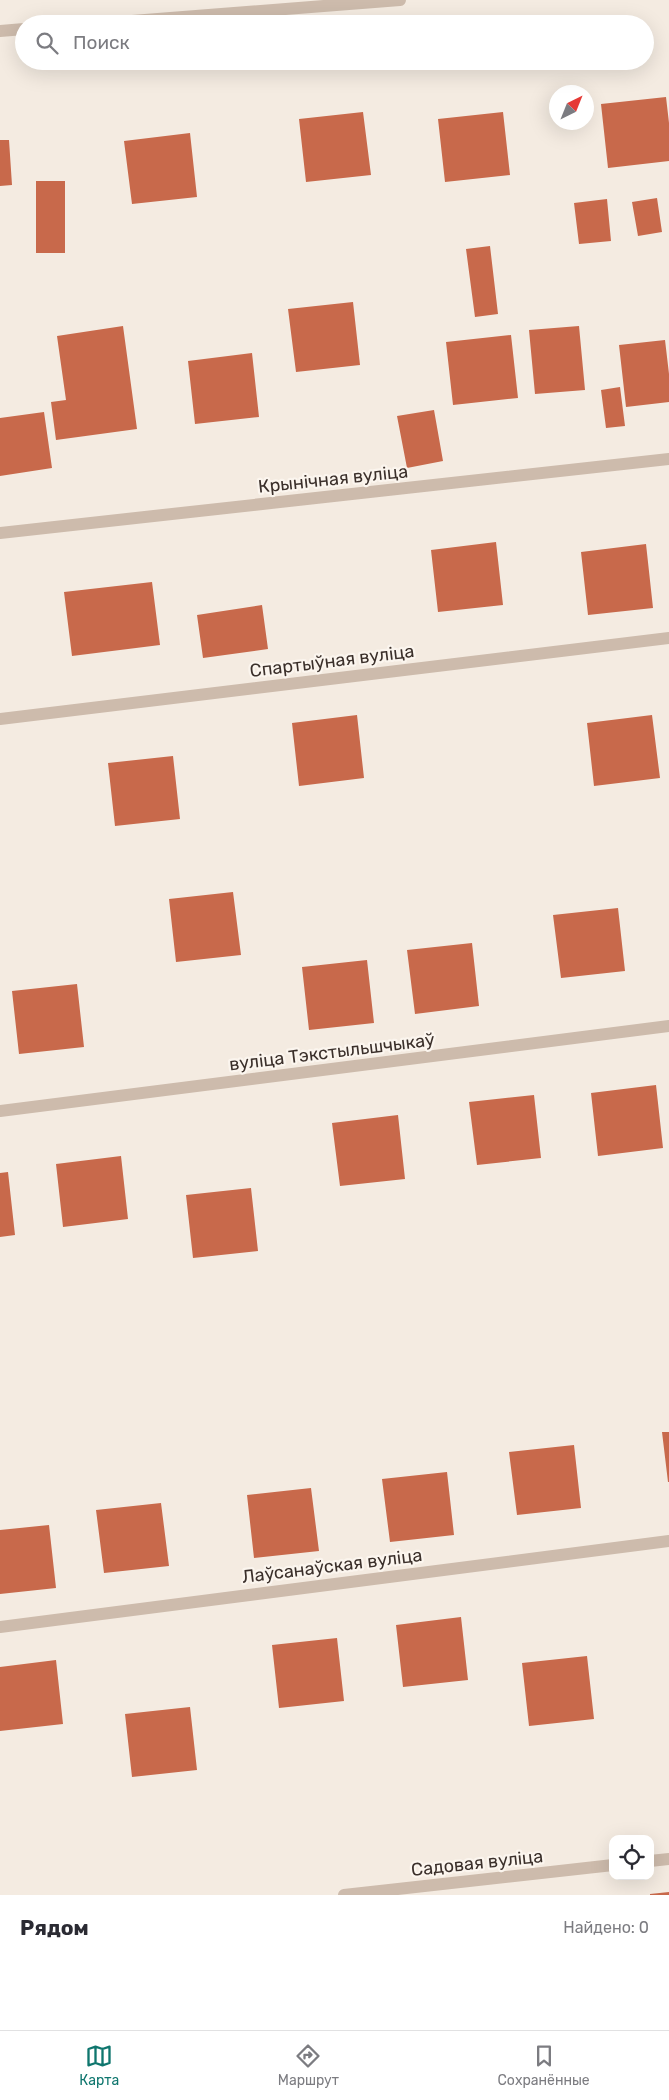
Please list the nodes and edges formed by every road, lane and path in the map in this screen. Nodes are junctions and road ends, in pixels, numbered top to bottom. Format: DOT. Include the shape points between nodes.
graph roads {
  1 [pos="400,0"];
  2 [pos="209,15"];
  3 [pos="15,30"];
  4 [pos="0,31"];
  5 [pos="669,460"];
  6 [pos="0,533"];
  7 [pos="669,638"];
  8 [pos="0,719"];
  9 [pos="669,1026"];
  10 [pos="0,1111"];
  11 [pos="669,1541"];
  12 [pos="0,1627"];
  13 [pos="669,1859"];
  14 [pos="654,1861"];
  15 [pos="609,1865"];
  16 [pos="344,1895"];
  1 -- 2 [label="street"];
  3 -- 4 [label="street"];
  5 -- 6 [label="street, Крынічная вуліца"];
  7 -- 8 [label="street, Спартыўная вуліца"];
  9 -- 10 [label="street, вуліца Тэкстыльшчыкаў"];
  11 -- 12 [label="street, Лаўсанаўская вуліца"];
  13 -- 14 [label="street"];
  15 -- 16 [label="street, Садовая вуліца"];
}
